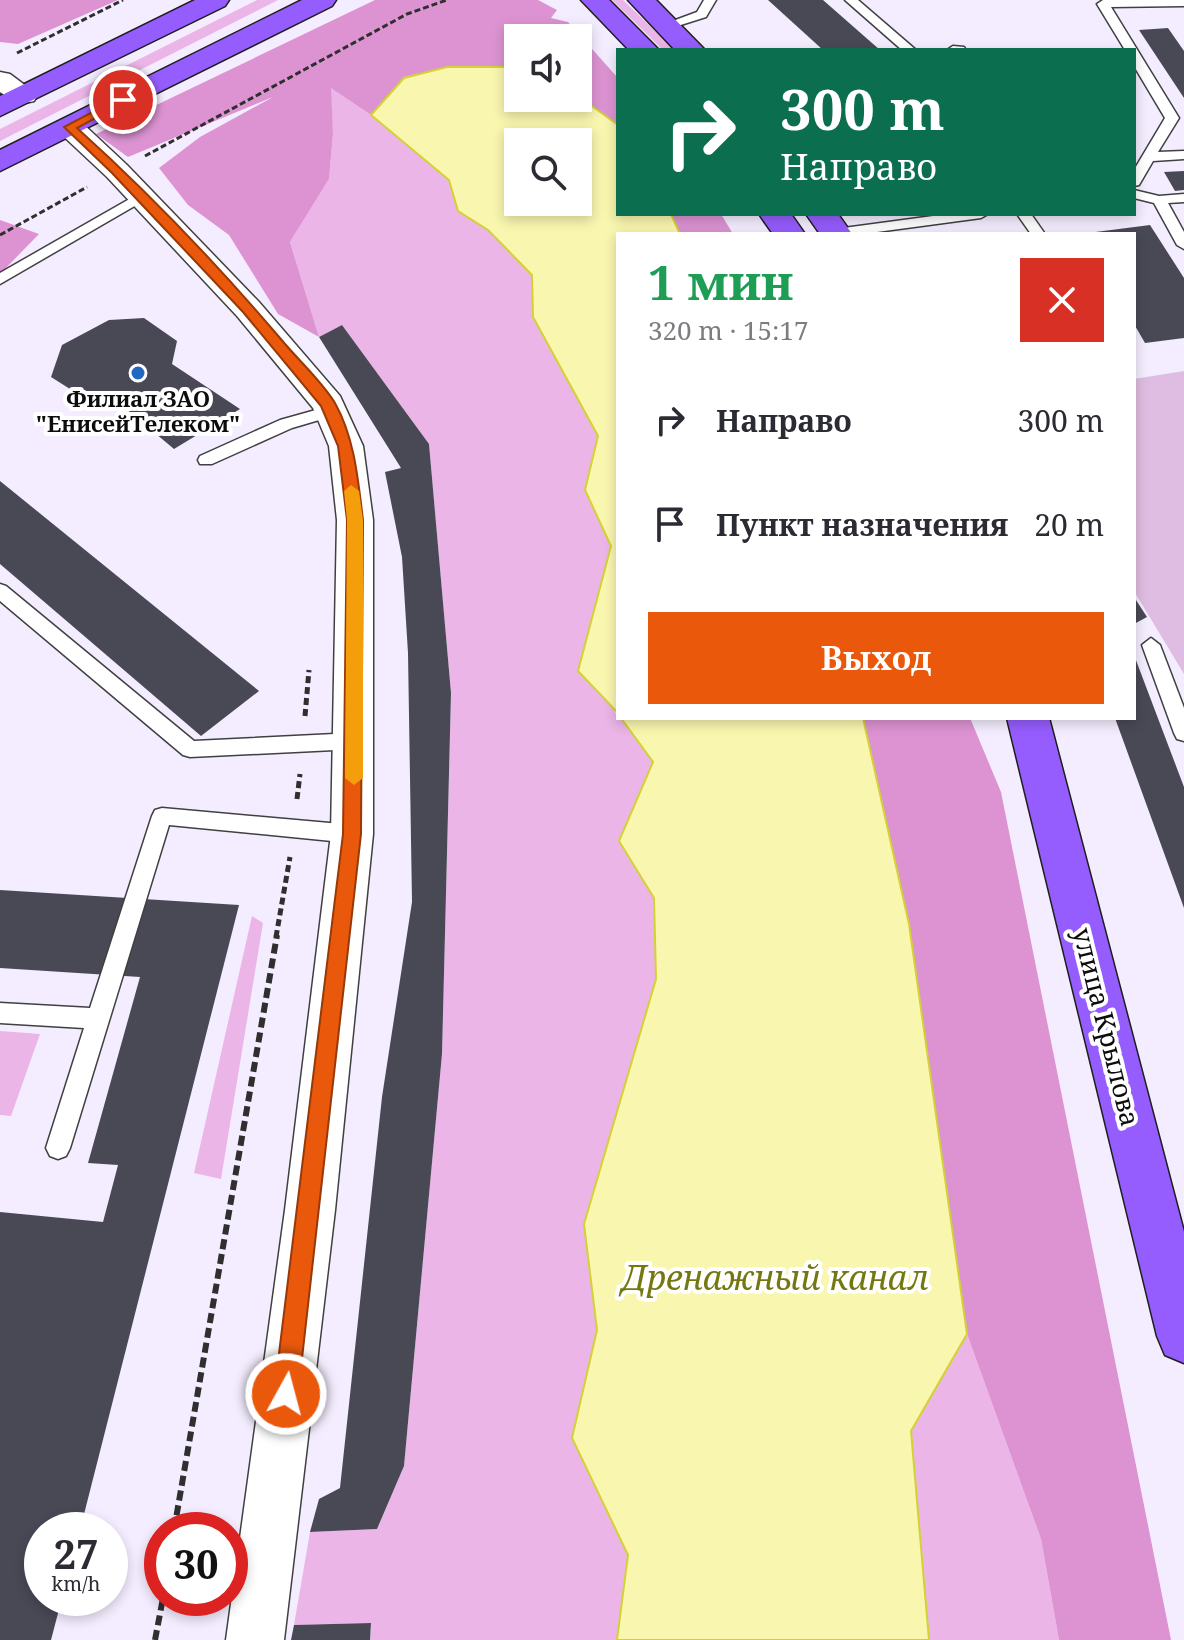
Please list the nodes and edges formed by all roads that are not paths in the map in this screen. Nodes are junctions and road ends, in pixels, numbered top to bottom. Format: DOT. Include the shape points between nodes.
graph roads {
  1 [pos="216,0"];
  2 [pos="323,0"];
  3 [pos="594,0"];
  4 [pos="641,0"];
  5 [pos="710,0"];
  6 [pos="851,0"];
  7 [pos="1102,2"];
  8 [pos="1184,2"];
  9 [pos="668,25"];
  10 [pos="643,48"];
  11 [pos="689,48"];
  12 [pos="908,48"];
  13 [pos="1130,48"];
  14 [pos="1136,58"];
  15 [pos="9,84"];
  16 [pos="1178,118"];
  17 [pos="70,127"];
  18 [pos="1184,155"];
  19 [pos="1150,157"];
  20 [pos="0,162"];
  21 [pos="1136,179"];
  22 [pos="128,184"];
  23 [pos="1136,194"];
  24 [pos="1184,198"];
  25 [pos="1159,200"];
  26 [pos="972,216"];
  27 [pos="909,230"];
  28 [pos="872,232"];
  29 [pos="1184,245"];
  30 [pos="0,279"];
  31 [pos="330,411"];
  32 [pos="206,460"];
  33 [pos="0,591"];
  34 [pos="1151,645"];
  35 [pos="1029,720"];
  36 [pos="1184,733"];
  37 [pos="355,741"];
  38 [pos="352,834"];
  39 [pos="0,1013"];
  40 [pos="98,1019"];
  41 [pos="58,1148"];
  42 [pos="1173,1246"];
  43 [pos="1184,1336"];
  44 [pos="255,1640"];
  1 -- 15 [label="main road"];
  2 -- 17 [label="main road"];
  3 -- 10 [label="main road"];
  4 -- 9 [label="main road"];
  5 -- 9 [label="lane" via="702,14"];
  6 -- 12 [label="lane"];
  7 -- 8 [label="lane"];
  7 -- 13 [label="lane"];
  9 -- 11 [label="main road"];
  14 -- 16 [label="lane"];
  16 -- 19 [label="lane"];
  17 -- 20 [label="main road"];
  17 -- 22 [label="street"];
  18 -- 19 [label="lane"];
  19 -- 21 [label="lane"];
  22 -- 30 [label="lane"];
  22 -- 31 [label="street" via="248,309"];
  23 -- 25 [label="lane"];
  24 -- 25 [label="lane"];
  25 -- 29 [label="lane"];
  26 -- 27 [label="lane"];
  27 -- 28 [label="lane"];
  31 -- 32 [label="lane" via="286,424"];
  31 -- 37 [label="street" via="346,446 355,520"];
  33 -- 37 [label="lane" via="190,749"];
  34 -- 36 [label="lane"];
  35 -- 42 [label="main road, улица Крылова"];
  37 -- 38 [label="street"];
  38 -- 40 [label="lane" via="162,816"];
  38 -- 44 [label="street"];
  39 -- 40 [label="lane"];
  40 -- 41 [label="lane"];
  42 -- 43 [label="main road, улица Крылова"];
}
